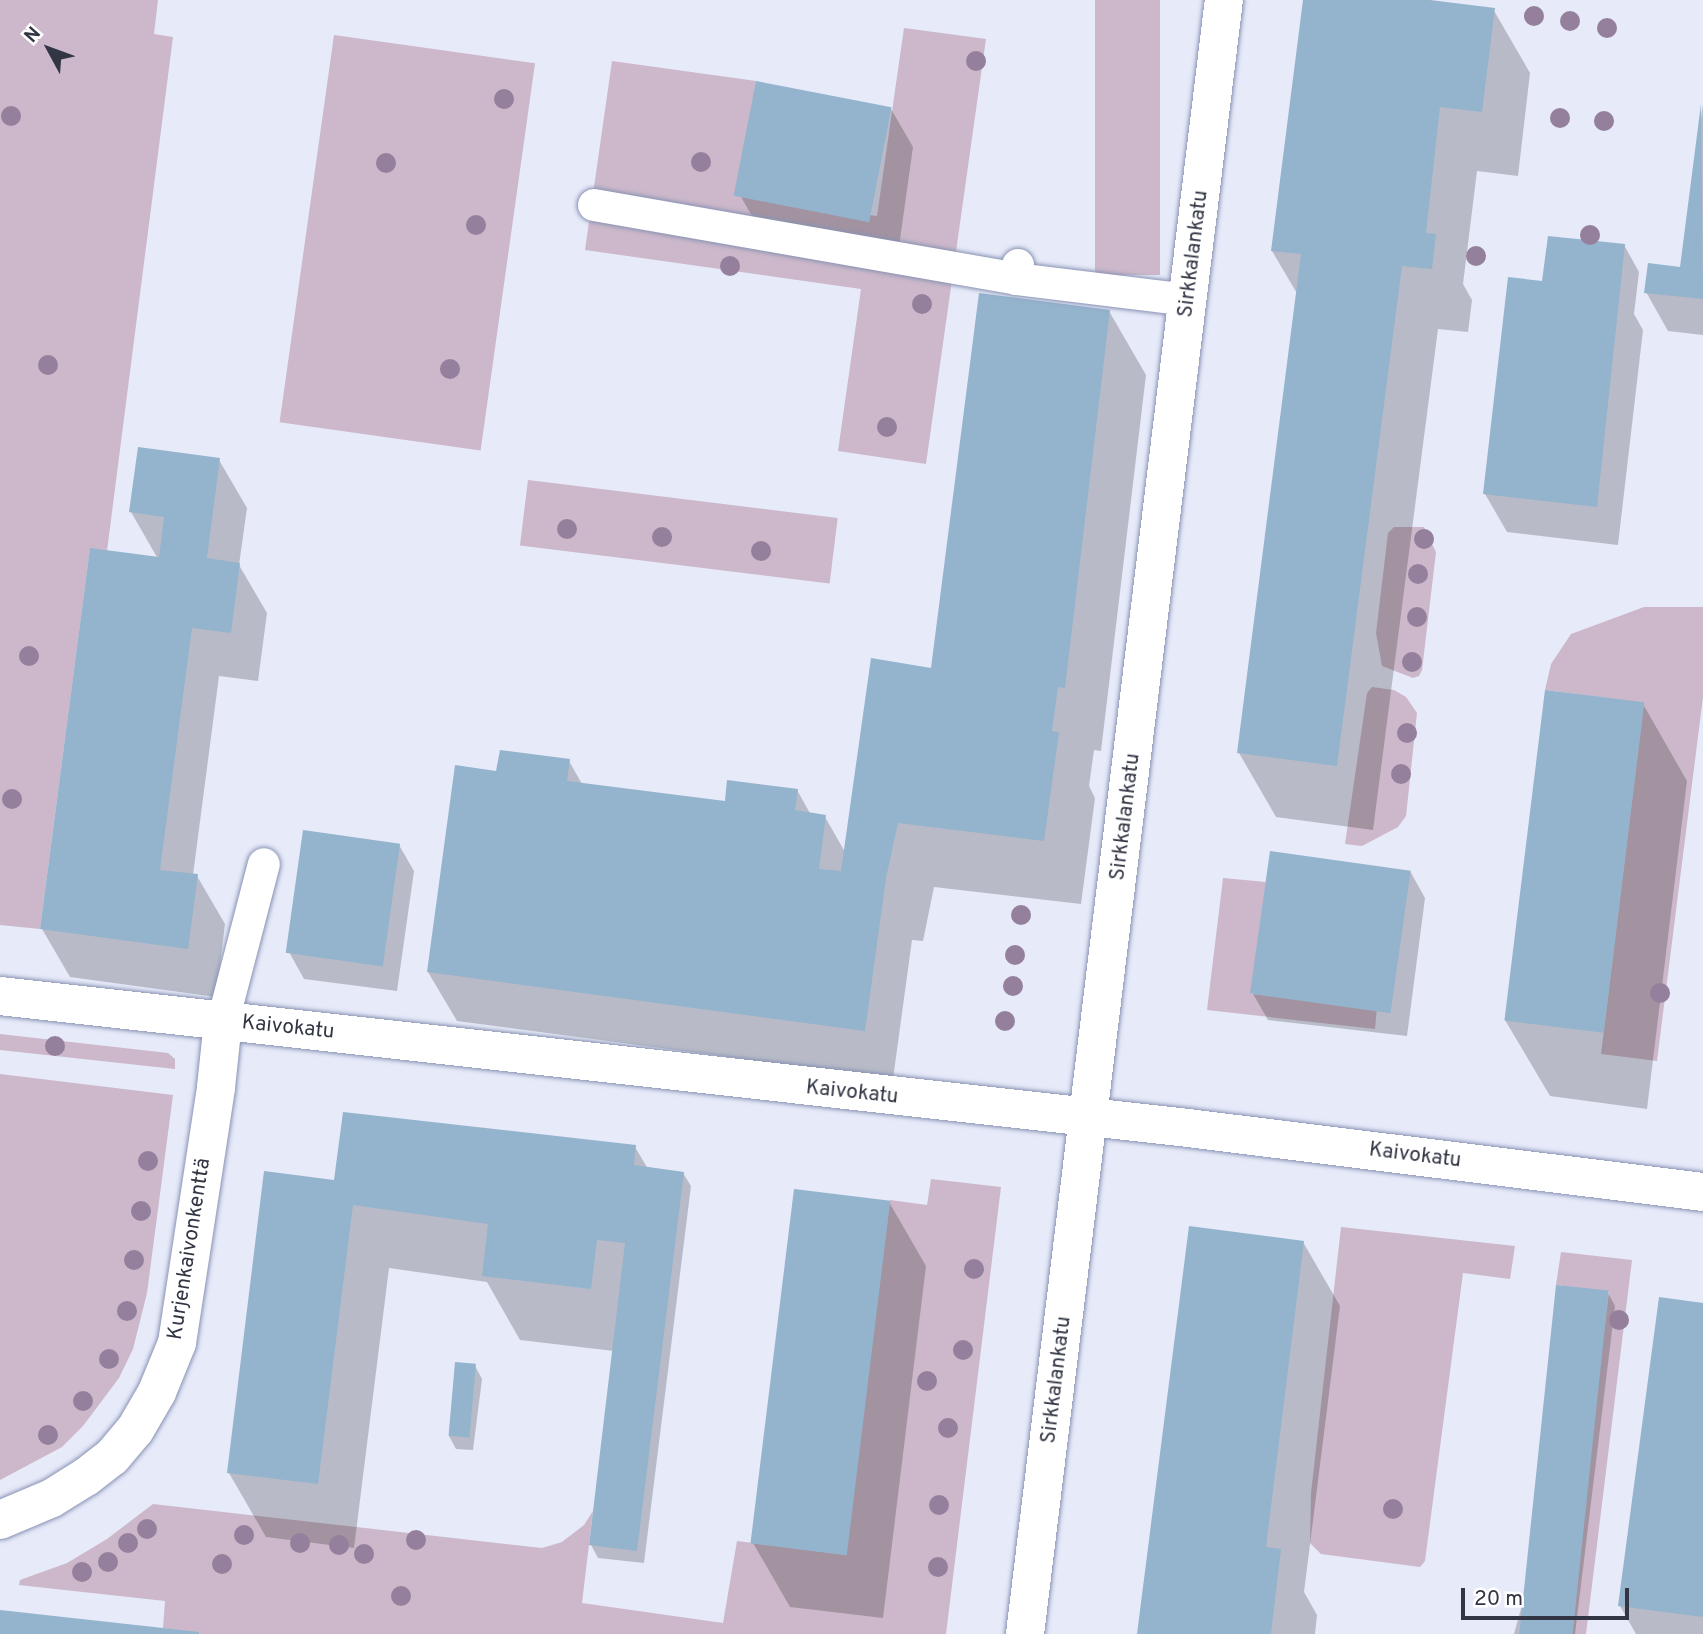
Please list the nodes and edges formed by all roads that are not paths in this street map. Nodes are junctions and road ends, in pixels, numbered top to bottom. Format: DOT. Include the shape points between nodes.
graph roads {
  1 [pos="1224,0"];
  2 [pos="594,205"];
  3 [pos="1188,300"];
  4 [pos="264,864"];
  5 [pos="0,996"];
  6 [pos="223,1021"];
  7 [pos="1090,1118"];
  8 [pos="1703,1192"];
  9 [pos="0,1520"];
  10 [pos="1025,1634"];
  1 -- 3 [label="street, Sirkkalankatu"];
  2 -- 3 [label="lane" via="961,281 1017,272"];
  3 -- 7 [label="street, Sirkkalankatu"];
  4 -- 6 [label="lane"];
  5 -- 6 [label="street, Kaivokatu"];
  6 -- 7 [label="street, Kaivokatu"];
  6 -- 9 [label="street, Kurjenkaivonkenttä" via="177,1343 157,1392 135,1430 112,1457 52,1498"];
  7 -- 8 [label="street, Kaivokatu"];
  7 -- 10 [label="street, Sirkkalankatu"];
}
